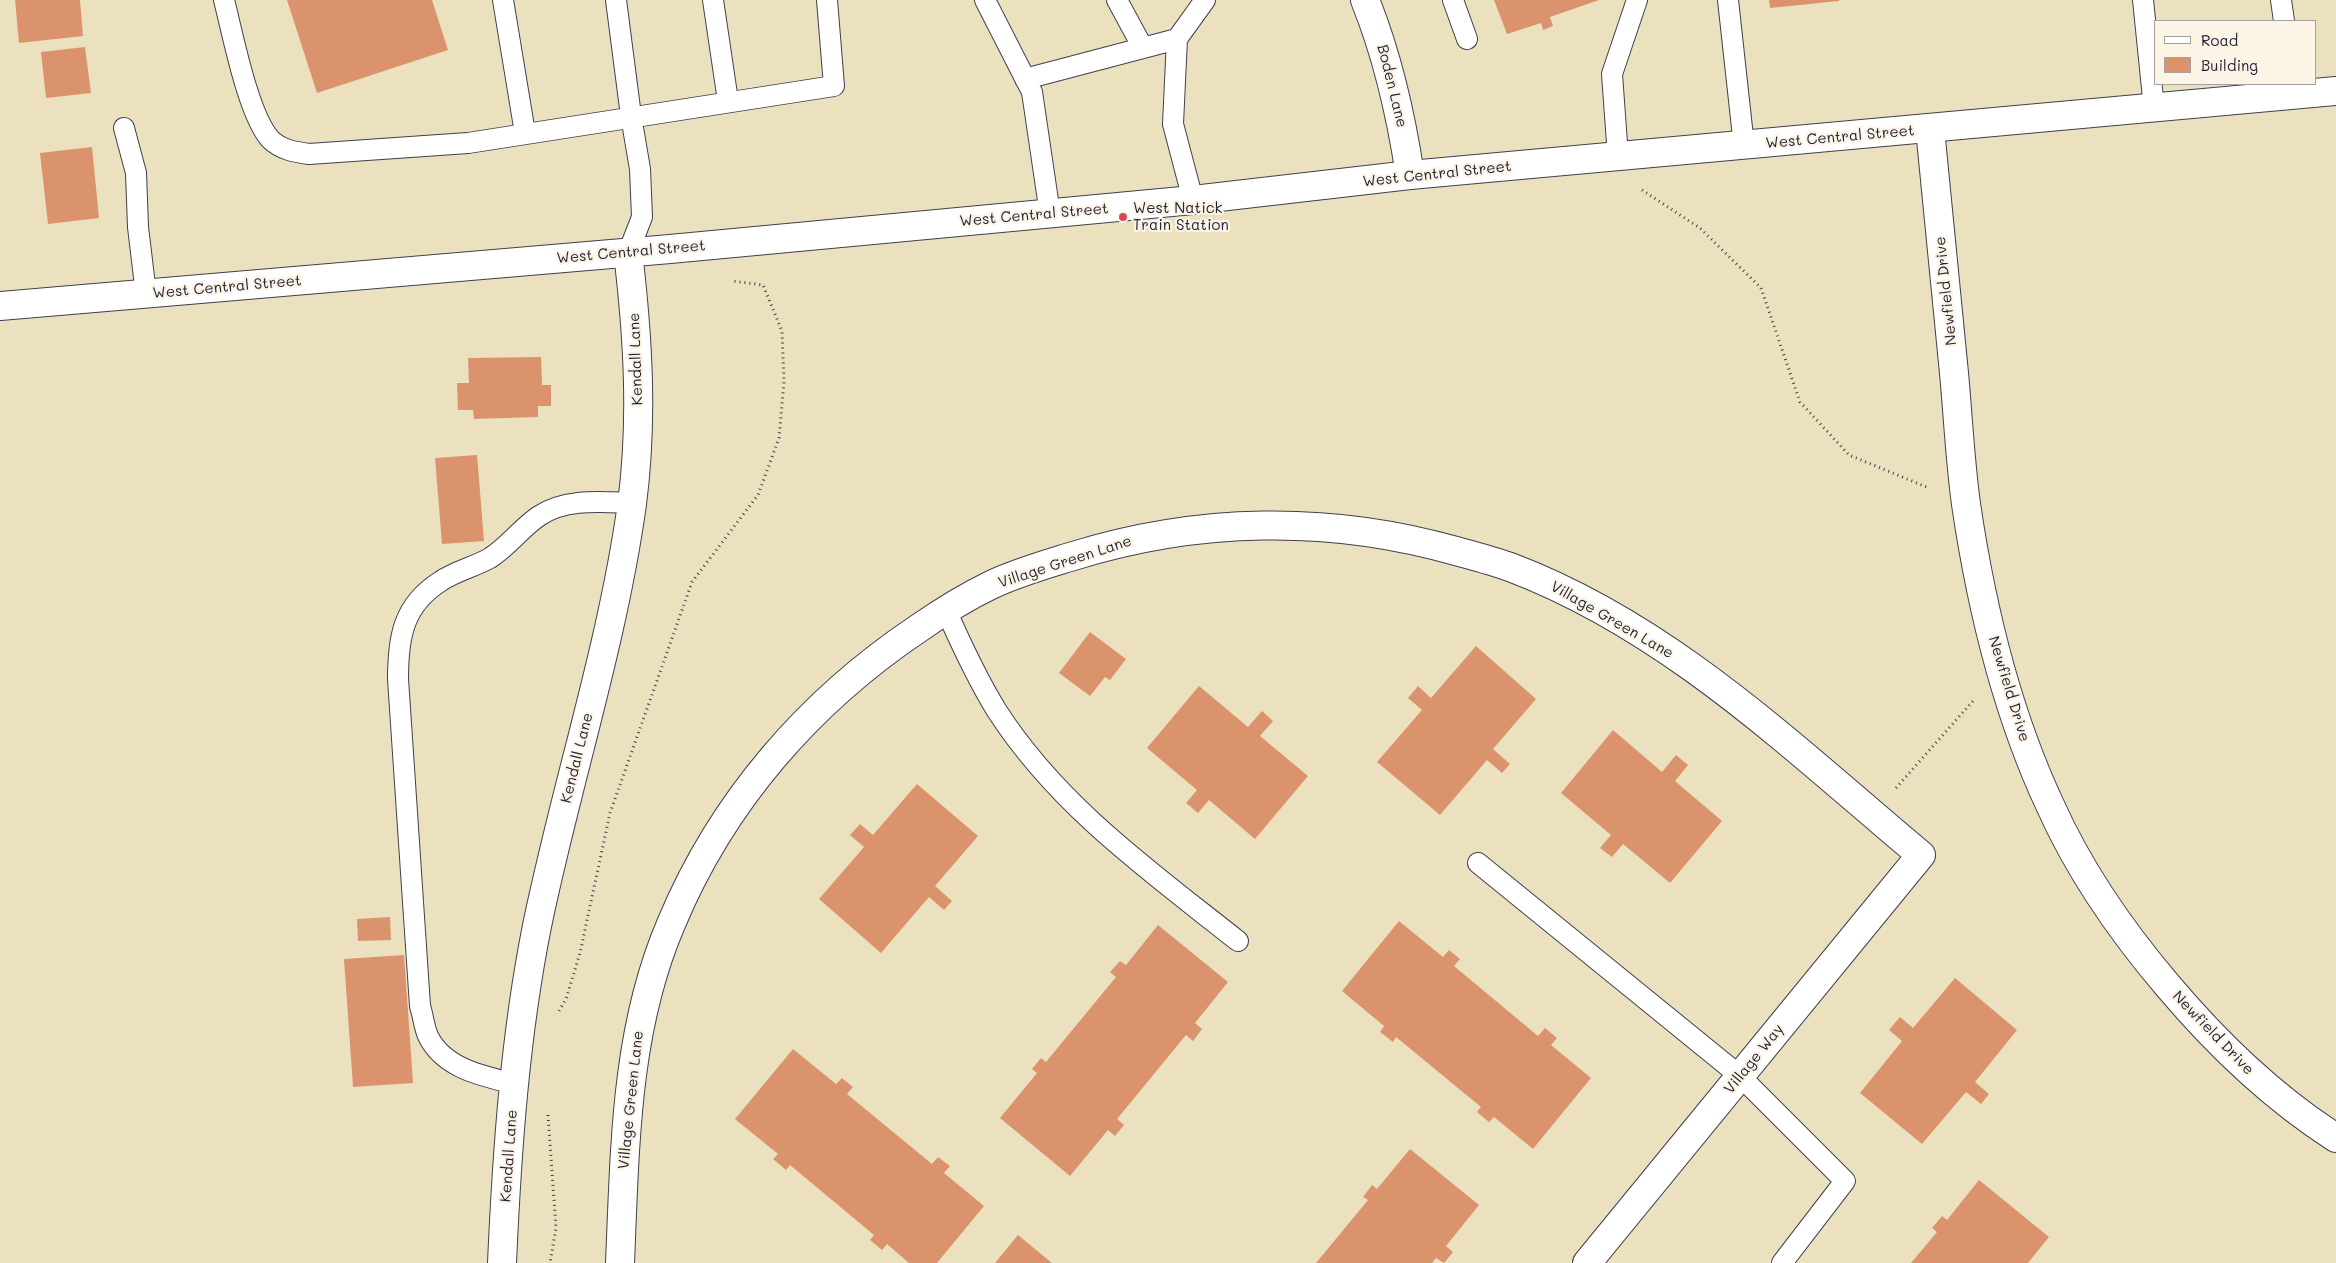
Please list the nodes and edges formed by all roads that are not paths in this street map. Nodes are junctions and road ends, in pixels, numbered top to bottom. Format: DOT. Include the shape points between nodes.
graph roads {
  1 [pos="224,0"];
  2 [pos="503,0"];
  3 [pos="616,0"];
  4 [pos="713,0"];
  5 [pos="826,0"];
  6 [pos="985,0"];
  7 [pos="1117,0"];
  8 [pos="1205,0"];
  9 [pos="1365,0"];
  10 [pos="1453,0"];
  11 [pos="1637,0"];
  12 [pos="1728,0"];
  13 [pos="2144,0"];
  14 [pos="2281,0"];
  15 [pos="2284,20"];
  16 [pos="1177,39"];
  17 [pos="1467,39"];
  18 [pos="1143,48"];
  19 [pos="1025,79"];
  20 [pos="2291,90"];
  21 [pos="2336,92"];
  22 [pos="728,101"];
  23 [pos="2154,108"];
  24 [pos="631,116"];
  25 [pos="124,128"];
  26 [pos="1930,129"];
  27 [pos="525,133"];
  28 [pos="1744,146"];
  29 [pos="1618,157"];
  30 [pos="1410,176"];
  31 [pos="1193,200"];
  32 [pos="1050,214"];
  33 [pos="628,253"];
  34 [pos="146,294"];
  35 [pos="0,306"];
  36 [pos="632,502"];
  37 [pos="946,610"];
  38 [pos="1920,856"];
  39 [pos="1478,862"];
  40 [pos="1238,941"];
  41 [pos="1740,1076"];
  42 [pos="514,1084"];
  43 [pos="2336,1138"];
  44 [pos="502,1263"];
  45 [pos="620,1263"];
  46 [pos="1587,1263"];
  47 [pos="1782,1263"];
  1 -- 27 [label="lane" via="255,116 271,139 286,150 309,154 359,151 468,143"];
  2 -- 27 [label="lane"];
  3 -- 24 [label="lane"];
  4 -- 22 [label="lane"];
  5 -- 22 [label="lane" via="834,86"];
  6 -- 19 [label="lane"];
  7 -- 18 [label="lane"];
  8 -- 16 [label="lane"];
  9 -- 30 [label="street, Boden Lane" via="1391,78"];
  10 -- 17 [label="lane"];
  11 -- 29 [label="lane" via="1612,74"];
  12 -- 28 [label="lane"];
  13 -- 23 [label="lane"];
  14 -- 15 [label="lane"];
  16 -- 18 [label="lane"];
  16 -- 31 [label="lane" via="1173,124"];
  18 -- 19 [label="lane"];
  19 -- 32 [label="lane" via="1032,92"];
  20 -- 21 [label="street, West Central Street"];
  20 -- 23 [label="street, West Central Street"];
  22 -- 24 [label="lane"];
  23 -- 26 [label="street, West Central Street"];
  24 -- 27 [label="lane"];
  24 -- 33 [label="lane" via="640,169 642,217"];
  25 -- 34 [label="lane" via="136,173"];
  26 -- 28 [label="street, West Central Street"];
  26 -- 43 [label="street, Newfield Drive" via="1966,503 2001,670 2017,723 2050,806 2089,877 2138,950 2196,1020 2261,1082"];
  28 -- 29 [label="street, West Central Street"];
  29 -- 30 [label="street, West Central Street"];
  30 -- 31 [label="street, West Central Street"];
  31 -- 32 [label="street, West Central Street"];
  32 -- 33 [label="street, West Central Street"];
  33 -- 34 [label="street, West Central Street"];
  33 -- 36 [label="street, Kendall Lane" via="637,329 639,393"];
  34 -- 35 [label="street, West Central Street"];
  36 -- 42 [label="street, Kendall Lane" via="610,624 537,927"];
  36 -- 42 [label="lane" via="566,505 540,516 491,557 442,580 420,597 405,621 398,648 420,1006 428,1037 448,1061 477,1074"];
  37 -- 38 [label="street, Village Green Lane" via="992,584 1050,563 1103,546 1160,534 1221,526 1284,524 1389,535 1507,566 1565,590 1621,622 1723,690"];
  37 -- 40 [label="lane" via="997,712 1070,801 1117,844"];
  37 -- 45 [label="street, Village Green Lane" via="856,674 815,710 744,793 690,881 670,924 638,1027 625,1141"];
  38 -- 41 [label="street, Village Way"];
  39 -- 41 [label="lane"];
  41 -- 46 [label="street, Village Way"];
  41 -- 47 [label="lane" via="1845,1181"];
  42 -- 44 [label="street, Kendall Lane"];
}
